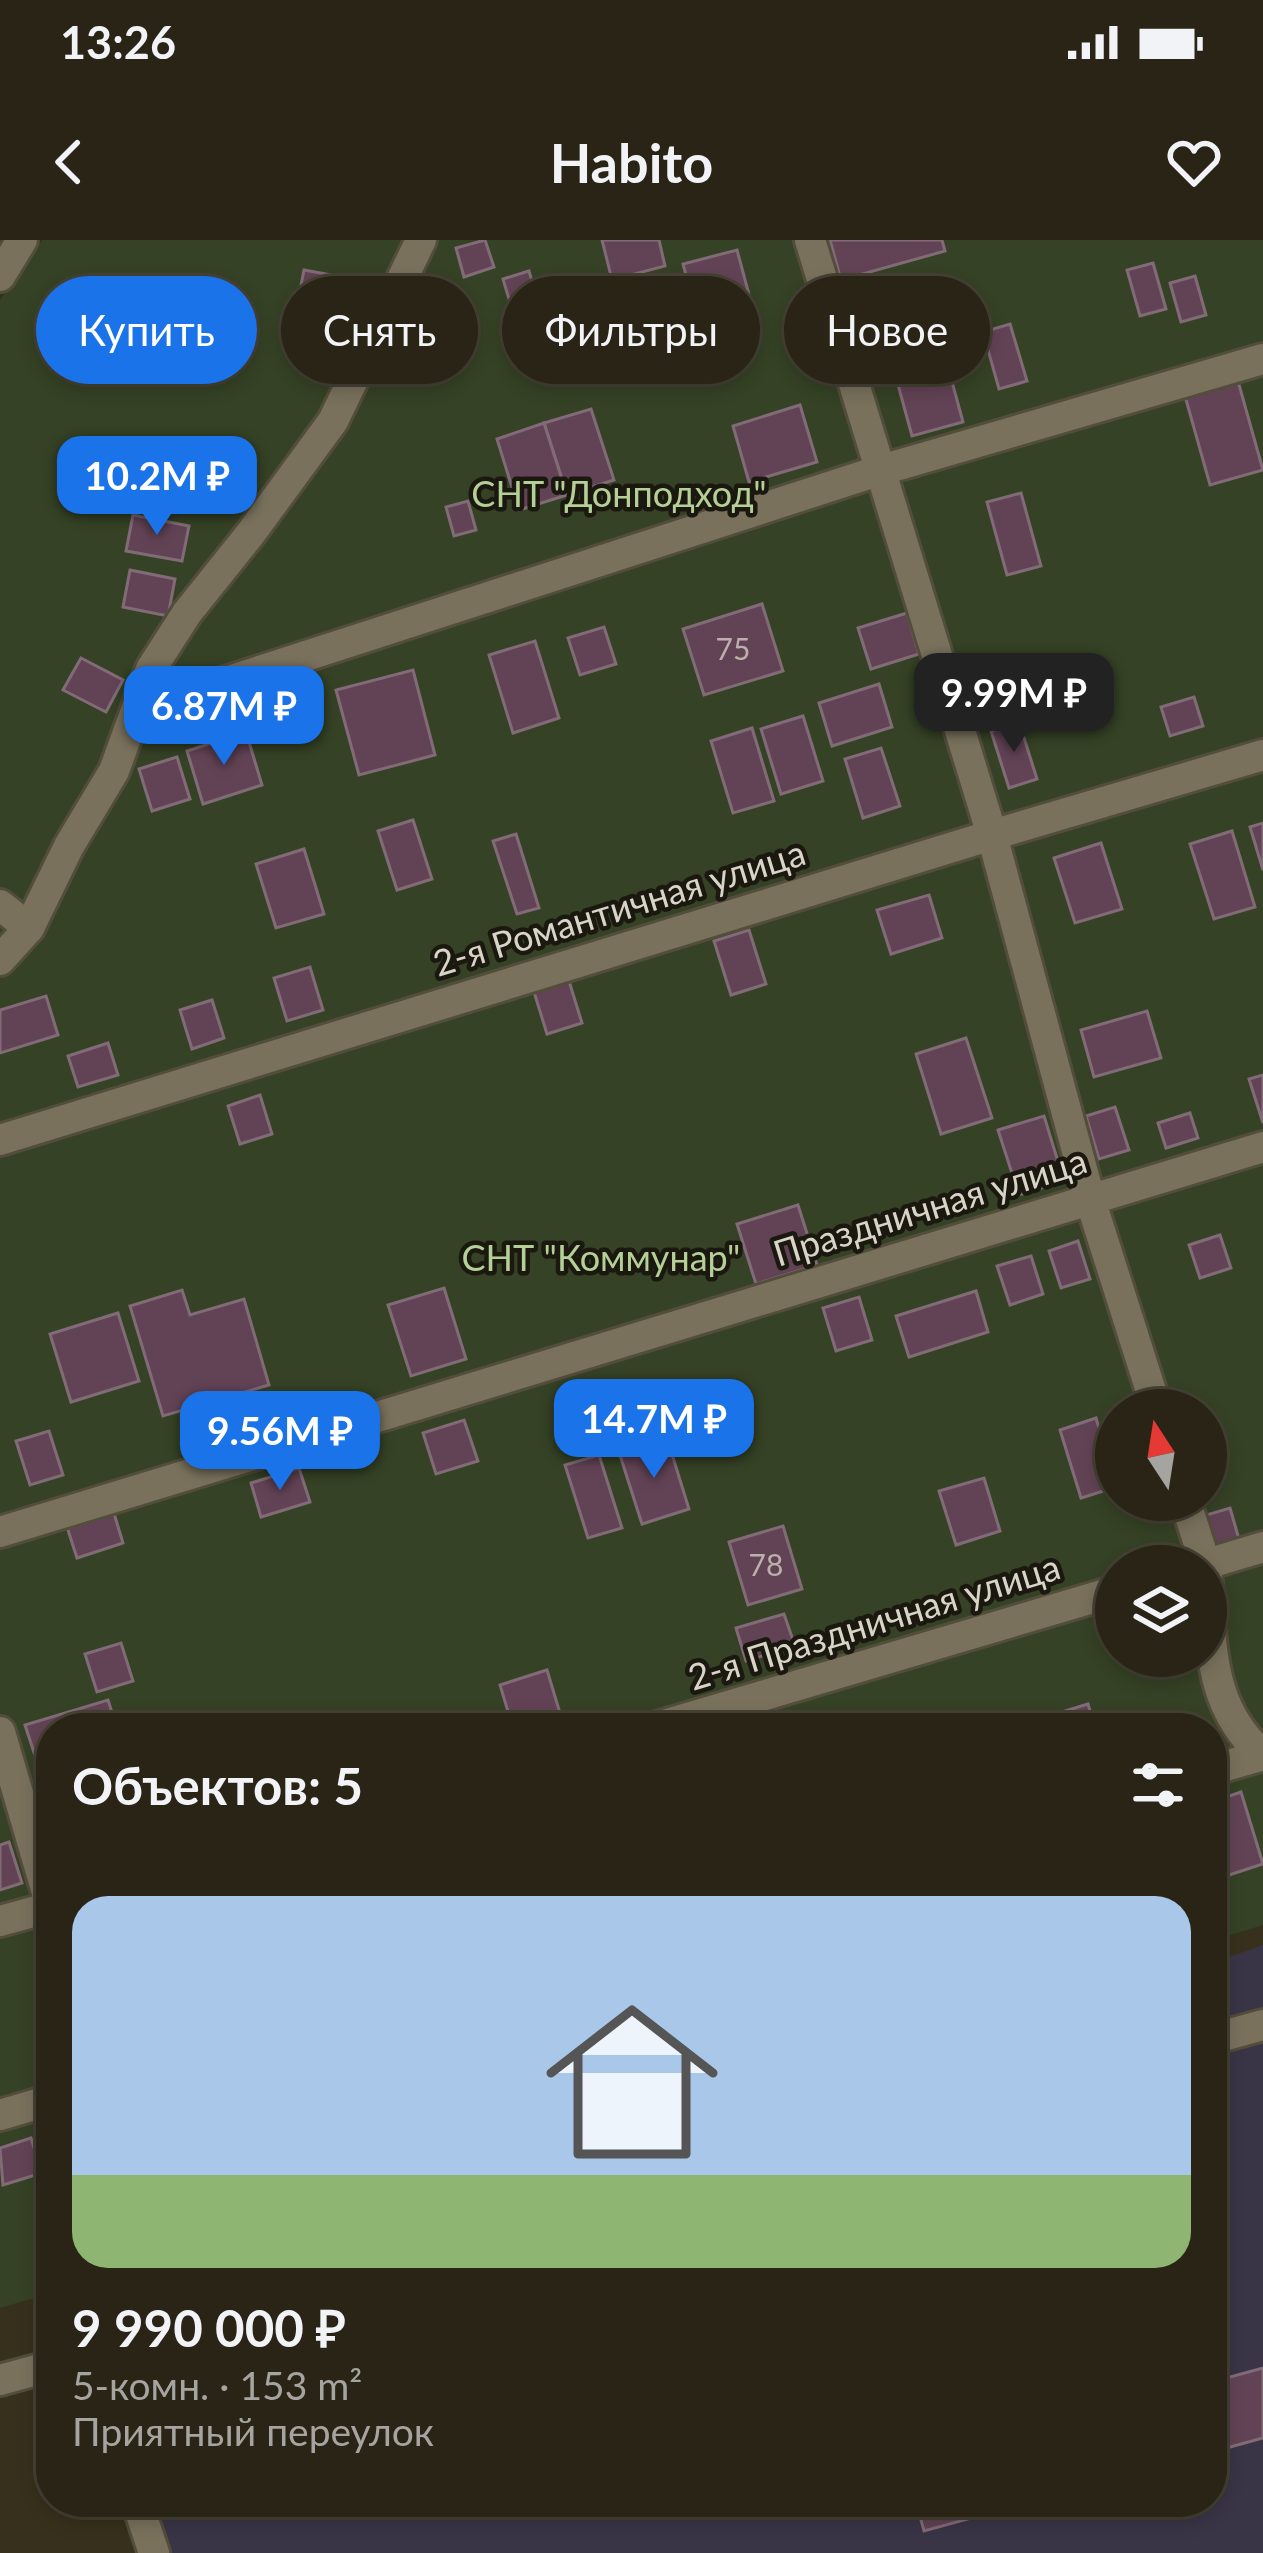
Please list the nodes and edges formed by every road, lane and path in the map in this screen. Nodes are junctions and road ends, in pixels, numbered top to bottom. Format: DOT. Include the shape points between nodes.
graph roads {
  1 [pos="22,240"];
  2 [pos="421,240"];
  3 [pos="810,240"];
  4 [pos="0,276"];
  5 [pos="1263,359"];
  6 [pos="878,471"];
  7 [pos="136,711"];
  8 [pos="1263,755"];
  9 [pos="992,835"];
  10 [pos="0,904"];
  11 [pos="29,928"];
  12 [pos="0,960"];
  13 [pos="0,1140"];
  14 [pos="1263,1148"];
  15 [pos="1090,1199"];
  16 [pos="1150,1389"];
  17 [pos="0,1532"];
  18 [pos="1263,1547"];
  19 [pos="1227,1559"];
  20 [pos="1095,1597"];
  21 [pos="1215,1677"];
  22 [pos="705,1713"];
  23 [pos="0,1732"];
  24 [pos="1263,1755"];
  25 [pos="1227,1765"];
  26 [pos="36,1855"];
  27 [pos="36,1910"];
  28 [pos="0,1921"];
  29 [pos="1263,2025"];
  30 [pos="1227,2035"];
  31 [pos="36,2104"];
  32 [pos="0,2115"];
  33 [pos="36,2370"];
  34 [pos="0,2380"];
  35 [pos="142,2517"];
  36 [pos="154,2553"];
  1 -- 4 [label="street"];
  2 -- 7 [label="street" via="333,421 187,613"];
  3 -- 6 [label="street"];
  5 -- 6 [label="street"];
  6 -- 7 [label="street"];
  6 -- 9 [label="street"];
  7 -- 11 [label="street" via="114,771"];
  8 -- 9 [label="street, 2-я Романтичная улица"];
  9 -- 13 [label="street, 2-я Романтичная улица"];
  9 -- 15 [label="street"];
  10 -- 11 [label="street"];
  11 -- 12 [label="street"];
  14 -- 15 [label="street, Праздничная улица"];
  15 -- 16 [label="street"];
  15 -- 17 [label="street, Праздничная улица"];
  18 -- 19 [label="street"];
  20 -- 22 [label="street, 2-я Праздничная улица"];
  21 -- 24 [label="street" via="1239,1734"];
  23 -- 26 [label="street"];
  24 -- 25 [label="street"];
  27 -- 28 [label="street"];
  29 -- 30 [label="street"];
  31 -- 32 [label="street"];
  33 -- 34 [label="street"];
  35 -- 36 [label="street"];
}
